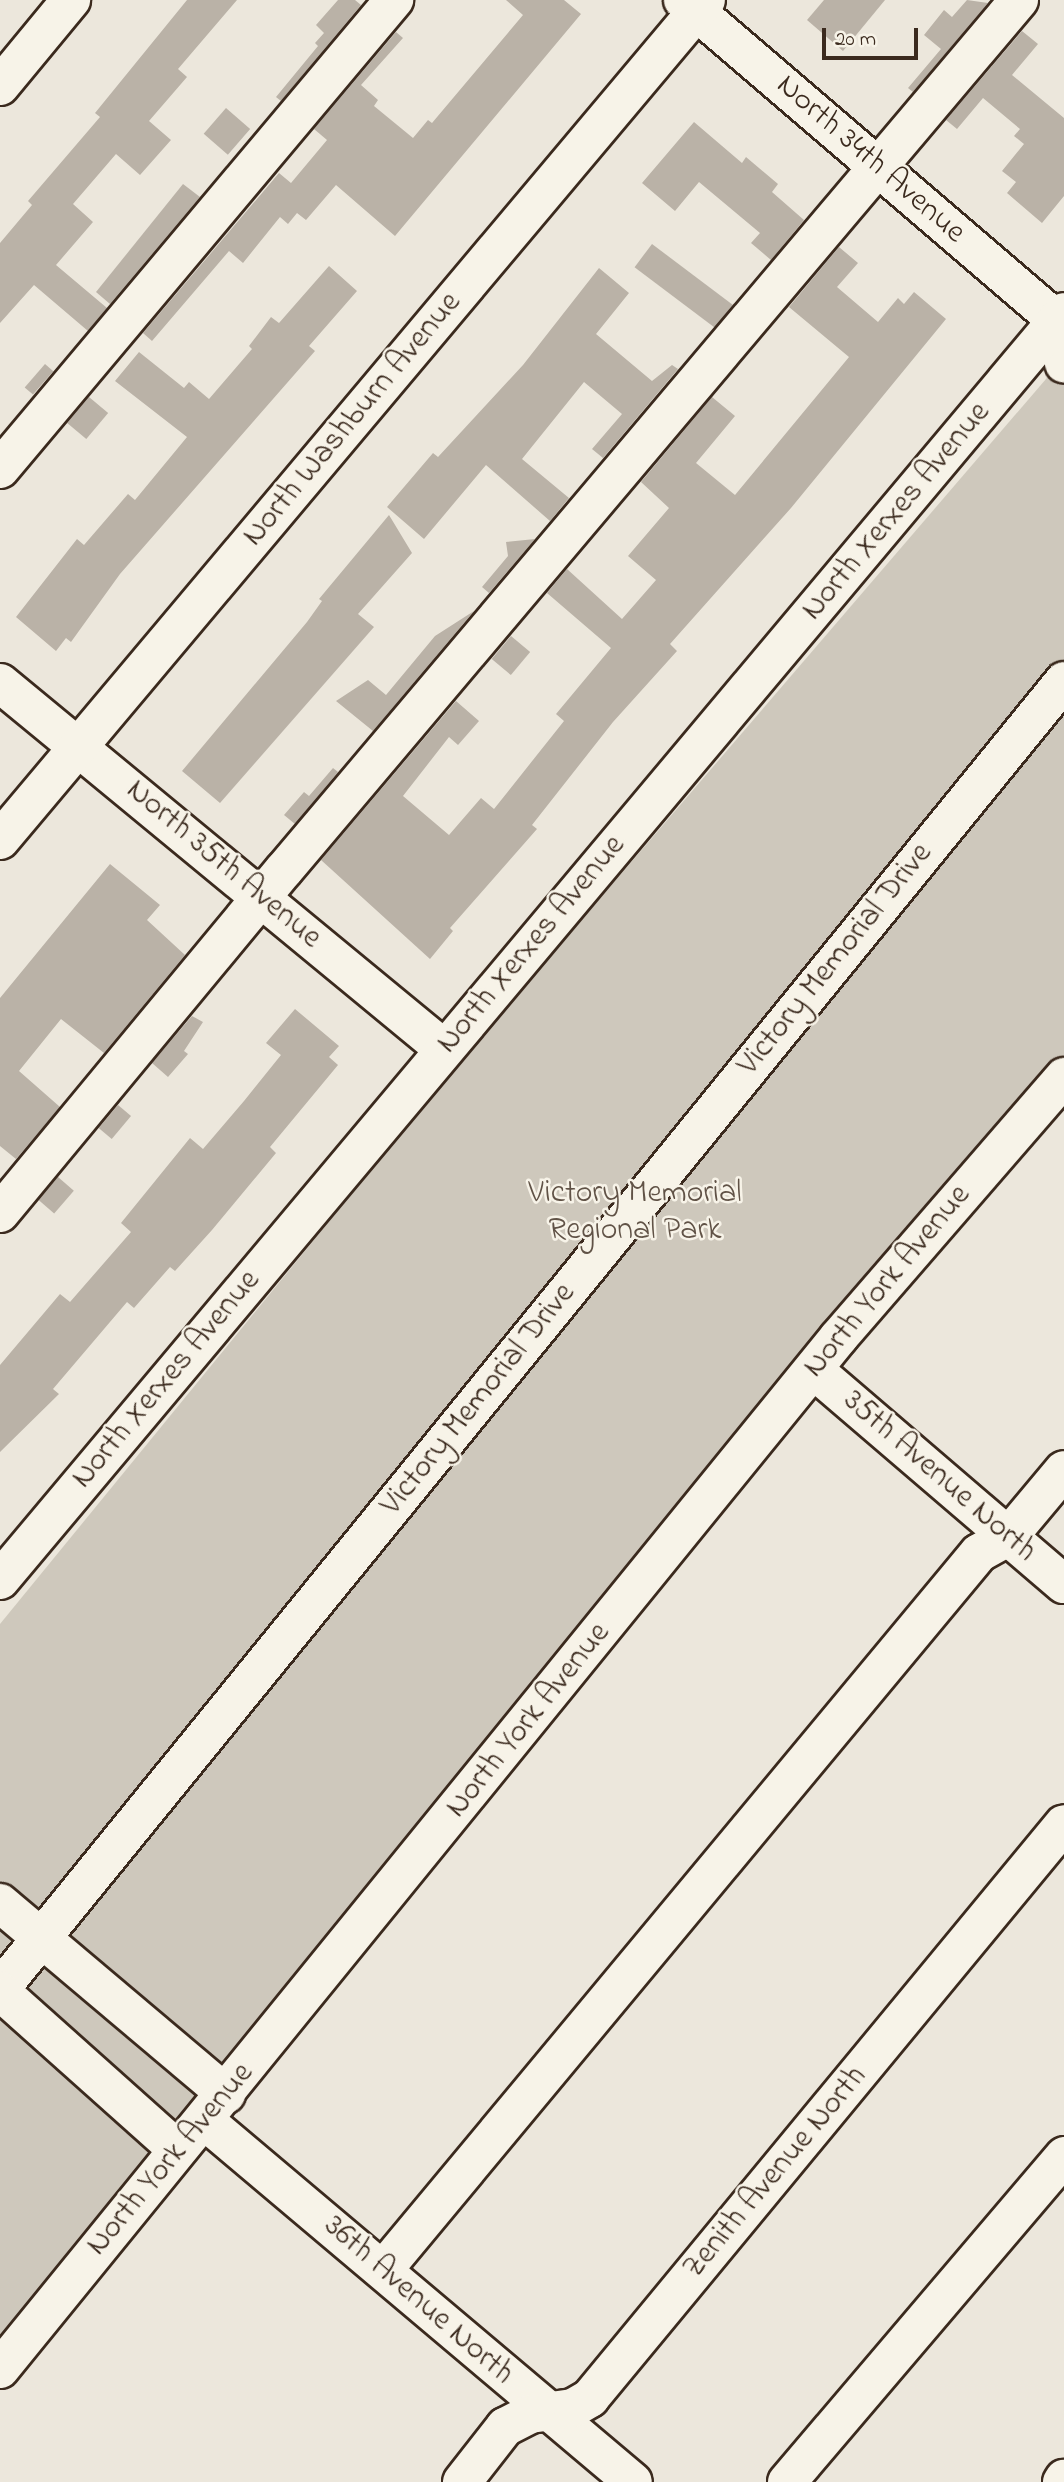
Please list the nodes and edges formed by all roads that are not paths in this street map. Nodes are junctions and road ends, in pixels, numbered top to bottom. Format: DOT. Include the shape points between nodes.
graph roads {
  1 [pos="71,0"];
  2 [pos="394,0"];
  3 [pos="1019,0"];
  4 [pos="695,4"];
  5 [pos="0,86"];
  6 [pos="878,168"];
  7 [pos="1062,317"];
  8 [pos="1064,363"];
  9 [pos="0,469"];
  10 [pos="1064,681"];
  11 [pos="0,683"];
  12 [pos="78,747"];
  13 [pos="0,840"];
  14 [pos="262,896"];
  15 [pos="444,1049"];
  16 [pos="1064,1077"];
  17 [pos="0,1213"];
  18 [pos="814,1370"];
  19 [pos="1064,1470"];
  20 [pos="1008,1537"];
  21 [pos="0,1580"];
  22 [pos="1064,1584"];
  23 [pos="1064,1824"];
  24 [pos="0,1903"];
  25 [pos="43,1938"];
  26 [pos="0,1990"];
  27 [pos="215,2107"];
  28 [pos="177,2149"];
  29 [pos="1064,2156"];
  30 [pos="383,2270"];
  31 [pos="0,2369"];
  32 [pos="548,2413"];
  33 [pos="462,2482"];
  34 [pos="633,2482"];
  35 [pos="787,2482"];
  1 -- 5 [label="street"];
  2 -- 9 [label="street"];
  3 -- 6 [label="street"];
  4 -- 6 [label="street, North 34th Avenue"];
  4 -- 12 [label="street, North Washburn Avenue"];
  6 -- 7 [label="street, North 34th Avenue"];
  6 -- 14 [label="street"];
  7 -- 8 [label="street"];
  7 -- 15 [label="street, North Xerxes Avenue"];
  10 -- 25 [label="street, Victory Memorial Drive"];
  11 -- 12 [label="street, North 35th Avenue"];
  12 -- 13 [label="street, North Washburn Avenue"];
  12 -- 14 [label="street, North 35th Avenue"];
  14 -- 15 [label="street, North 35th Avenue"];
  14 -- 17 [label="street"];
  15 -- 21 [label="street, North Xerxes Avenue"];
  16 -- 18 [label="street, North York Avenue"];
  18 -- 20 [label="street, 35th Avenue North"];
  18 -- 27 [label="street, North York Avenue"];
  19 -- 20 [label="street"];
  20 -- 22 [label="street, 35th Avenue North"];
  20 -- 30 [label="street" via="979,1553"];
  23 -- 32 [label="street, Zenith Avenue North" via="590,2398 573,2408"];
  24 -- 25 [label="street, 36th Avenue North"];
  25 -- 26 [label="street, Victory Memorial Drive"];
  25 -- 27 [label="street, 36th Avenue North"];
  26 -- 28 [label="street"];
  27 -- 28 [label="street, North York Avenue"];
  27 -- 30 [label="street, 36th Avenue North"];
  28 -- 31 [label="street, North York Avenue"];
  29 -- 35 [label="street"];
  30 -- 32 [label="street, 36th Avenue North"];
  32 -- 33 [label="street, Zenith Avenue North" via="530,2414 505,2427"];
  32 -- 34 [label="street, 36th Avenue North"];
}
